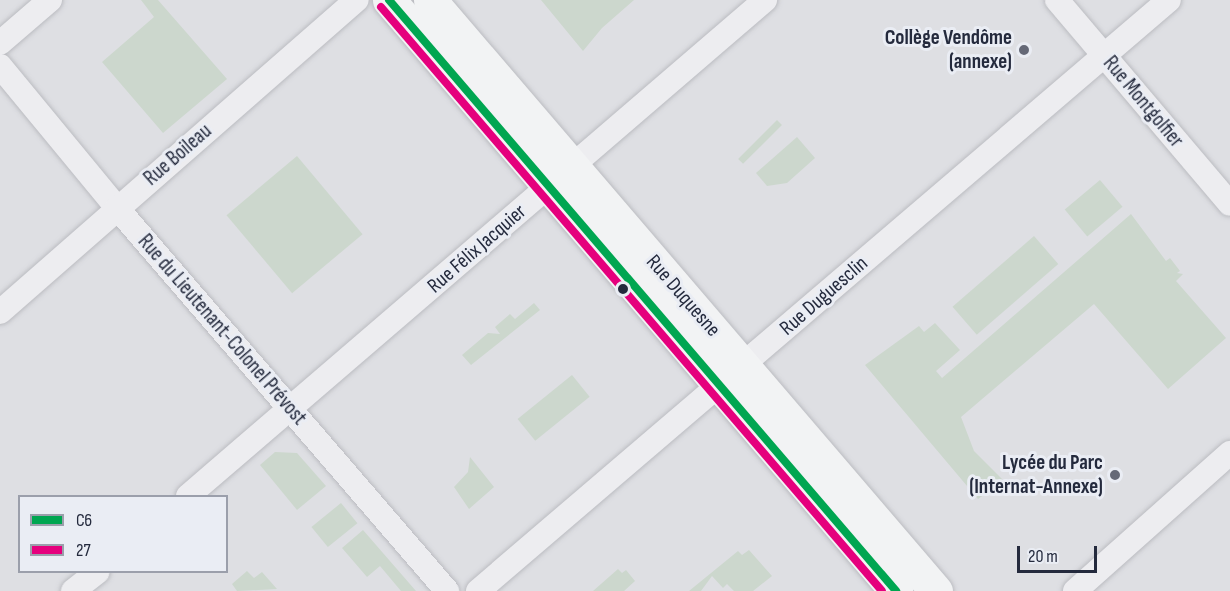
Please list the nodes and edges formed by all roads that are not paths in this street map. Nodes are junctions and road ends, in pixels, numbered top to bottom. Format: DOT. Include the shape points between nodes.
graph roads {
  1 [pos="50,0"];
  2 [pos="357,0"];
  3 [pos="389,0"];
  4 [pos="430,0"];
  5 [pos="765,0"];
  6 [pos="1057,0"];
  7 [pos="1169,0"];
  8 [pos="0,43"];
  9 [pos="1104,56"];
  10 [pos="0,66"];
  11 [pos="560,176"];
  12 [pos="1230,204"];
  13 [pos="117,208"];
  14 [pos="0,312"];
  15 [pos="731,375"];
  16 [pos="291,410"];
  17 [pos="1230,453"];
  18 [pos="189,495"];
  19 [pos="96,573"];
  20 [pos="74,591"];
  21 [pos="447,591"];
  22 [pos="478,591"];
  23 [pos="896,591"];
  24 [pos="936,591"];
  25 [pos="1075,591"];
  1 -- 8 [label="street"];
  2 -- 13 [label="street, Rue Boileau"];
  3 -- 11 [label="main road, Rue Duquesne"];
  4 -- 11 [label="main road, Rue Duquesne"];
  5 -- 11 [label="street, Rue Félix Jacquier"];
  6 -- 9 [label="street, Rue Montgolfier"];
  7 -- 9 [label="street, Rue Duguesclin"];
  9 -- 12 [label="street, Rue Montgolfier"];
  9 -- 15 [label="street, Rue Duguesclin"];
  10 -- 13 [label="street, Rue du Lieutenant-Colonel Prévost"];
  11 -- 15 [label="main road, Rue Duquesne"];
  11 -- 16 [label="street, Rue Félix Jacquier"];
  13 -- 14 [label="street, Rue Boileau"];
  13 -- 16 [label="street, Rue du Lieutenant-Colonel Prévost"];
  15 -- 22 [label="street, Rue Duguesclin"];
  15 -- 23 [label="main road, Rue Duquesne"];
  15 -- 24 [label="main road, Rue Duquesne"];
  16 -- 18 [label="street, Rue Félix Jacquier"];
  16 -- 21 [label="street, Rue du Lieutenant-Colonel Prévost"];
  17 -- 25 [label="street"];
  19 -- 20 [label="street"];
}
